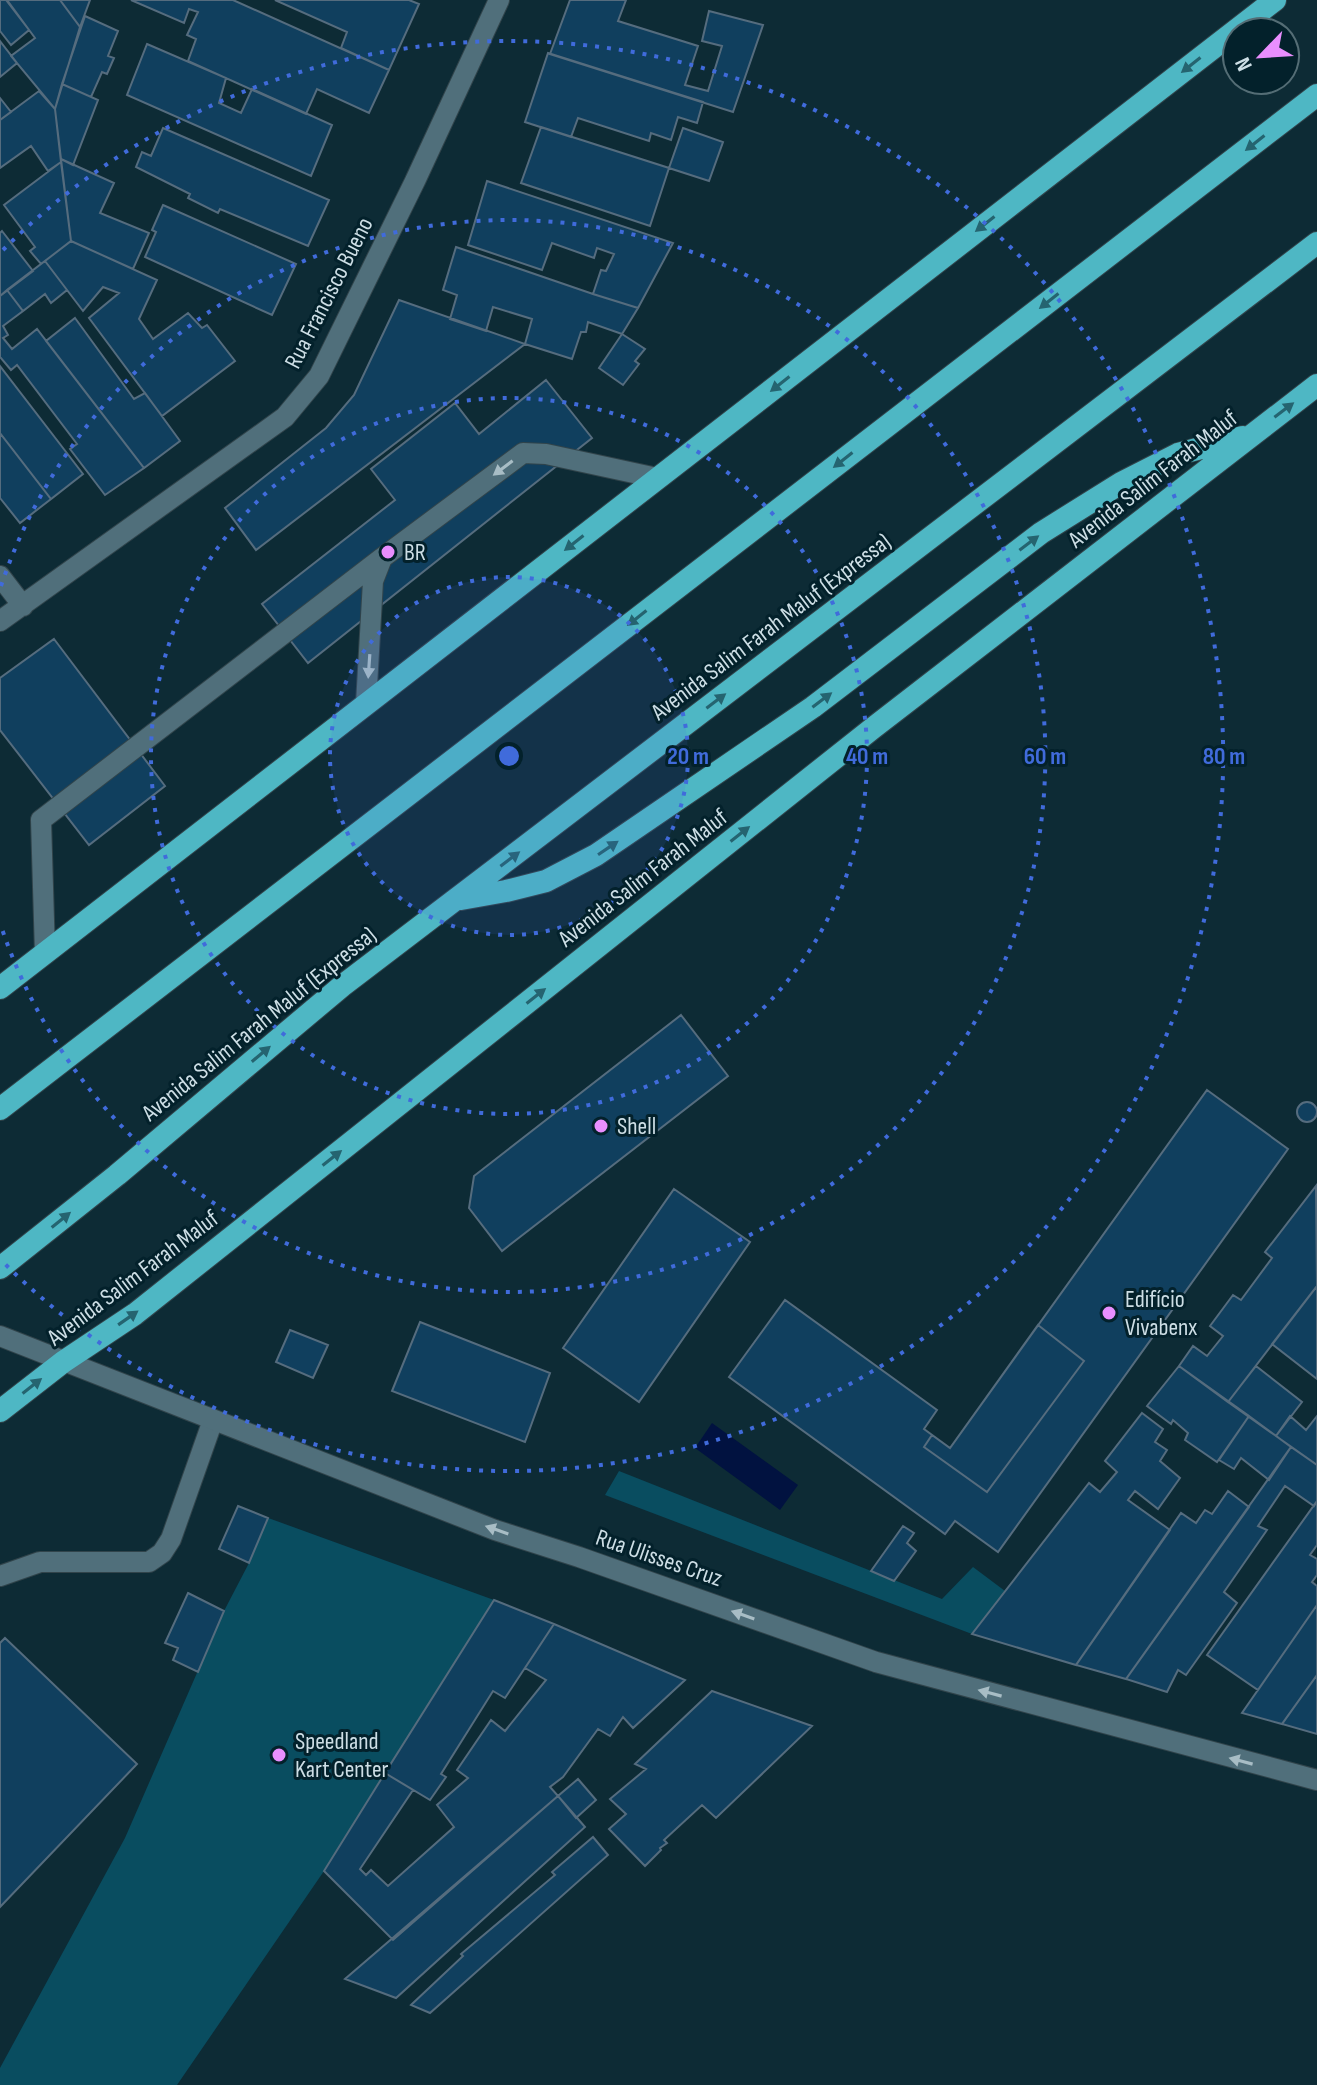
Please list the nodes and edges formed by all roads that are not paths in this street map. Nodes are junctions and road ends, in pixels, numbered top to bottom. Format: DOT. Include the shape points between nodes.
graph roads {
  1 [pos="499,0"];
  2 [pos="1275,0"];
  3 [pos="1317,95"];
  4 [pos="1317,243"];
  5 [pos="1317,385"];
  6 [pos="1251,435"];
  7 [pos="657,478"];
  8 [pos="382,558"];
  9 [pos="0,576"];
  10 [pos="23,606"];
  11 [pos="0,621"];
  12 [pos="366,704"];
  13 [pos="456,900"];
  14 [pos="45,954"];
  15 [pos="0,988"];
  16 [pos="0,1109"];
  17 [pos="0,1268"];
  18 [pos="0,1336"];
  19 [pos="63,1362"];
  20 [pos="0,1411"];
  21 [pos="213,1420"];
  22 [pos="0,1576"];
  23 [pos="1317,1780"];
  1 -- 10 [label="street, Rua Francisco Bueno" via="319,376 285,417"];
  2 -- 7 [label="highway, one-way"];
  3 -- 16 [label="highway, one-way"];
  13 -- 4 [label="highway, Avenida Salim Farah Maluf (Expressa), one-way"];
  6 -- 5 [label="highway, Avenida Salim Farah Maluf, one-way"];
  13 -- 6 [label="highway, one-way" via="546,881 596,855 813,707 1041,533 1178,454"];
  19 -- 6 [label="highway, Avenida Salim Farah Maluf, one-way" via="135,1314"];
  7 -- 8 [label="street, one-way" via="523,453"];
  7 -- 12 [label="highway, one-way"];
  8 -- 12 [label="street, one-way" via="373,581"];
  8 -- 14 [label="street" via="41,820"];
  9 -- 10 [label="street"];
  10 -- 11 [label="street, Rua Francisco Bueno"];
  12 -- 14 [label="highway"];
  17 -- 13 [label="highway, Avenida Salim Farah Maluf (Expressa), one-way" via="342,986"];
  14 -- 15 [label="highway"];
  18 -- 19 [label="street, Rua Ulisses Cruz"];
  20 -- 19 [label="highway, Avenida Salim Farah Maluf, one-way"];
  19 -- 21 [label="street, Rua Ulisses Cruz"];
  21 -- 22 [label="street" via="162,1553 149,1562 40,1562"];
  23 -- 21 [label="street, Rua Ulisses Cruz, one-way" via="876,1662 495,1530"];
}
